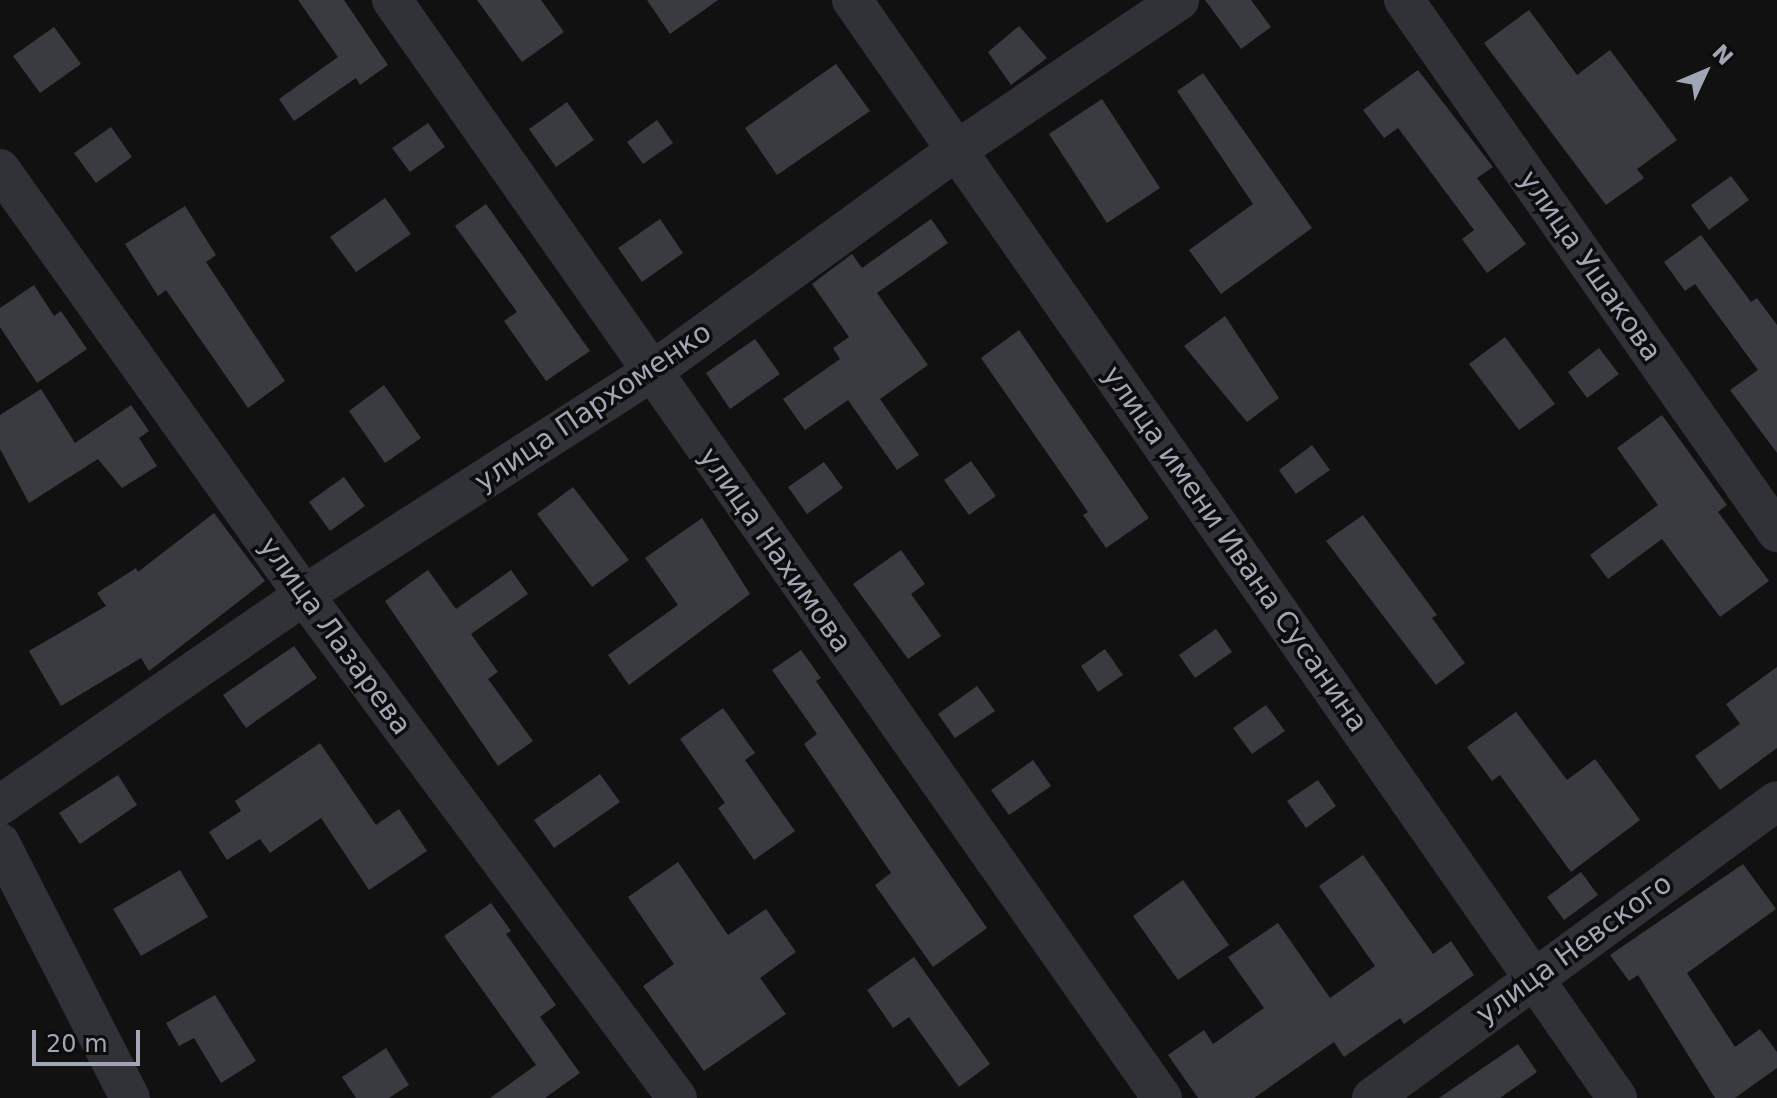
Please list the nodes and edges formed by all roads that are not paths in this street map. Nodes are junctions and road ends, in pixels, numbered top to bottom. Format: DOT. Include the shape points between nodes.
graph roads {
  1 [pos="392,0"];
  2 [pos="852,0"];
  3 [pos="1179,0"];
  4 [pos="1404,0"];
  5 [pos="957,150"];
  6 [pos="0,169"];
  7 [pos="650,373"];
  8 [pos="1777,532"];
  9 [pos="304,595"];
  10 [pos="1777,801"];
  11 [pos="0,805"];
  12 [pos="0,843"];
  13 [pos="1534,978"];
  14 [pos="130,1098"];
  15 [pos="677,1098"];
  16 [pos="1162,1098"];
  17 [pos="1372,1098"];
  18 [pos="1617,1098"];
  1 -- 7 [label="street, улица Нахимова"];
  2 -- 5 [label="street, улица имени Ивана Сусанина"];
  3 -- 5 [label="street, улица Пархоменко"];
  4 -- 8 [label="street, улица Ушакова"];
  5 -- 7 [label="street, улица Пархоменко"];
  5 -- 13 [label="street, улица имени Ивана Сусанина"];
  6 -- 9 [label="street, улица Лазарева"];
  7 -- 9 [label="street, улица Пархоменко"];
  7 -- 16 [label="street, улица Нахимова"];
  9 -- 11 [label="street, улица Пархоменко"];
  9 -- 15 [label="street, улица Лазарева"];
  10 -- 13 [label="street, улица Невского"];
  12 -- 14 [label="street"];
  13 -- 17 [label="street, улица Невского"];
  13 -- 18 [label="street, улица имени Ивана Сусанина"];
}
